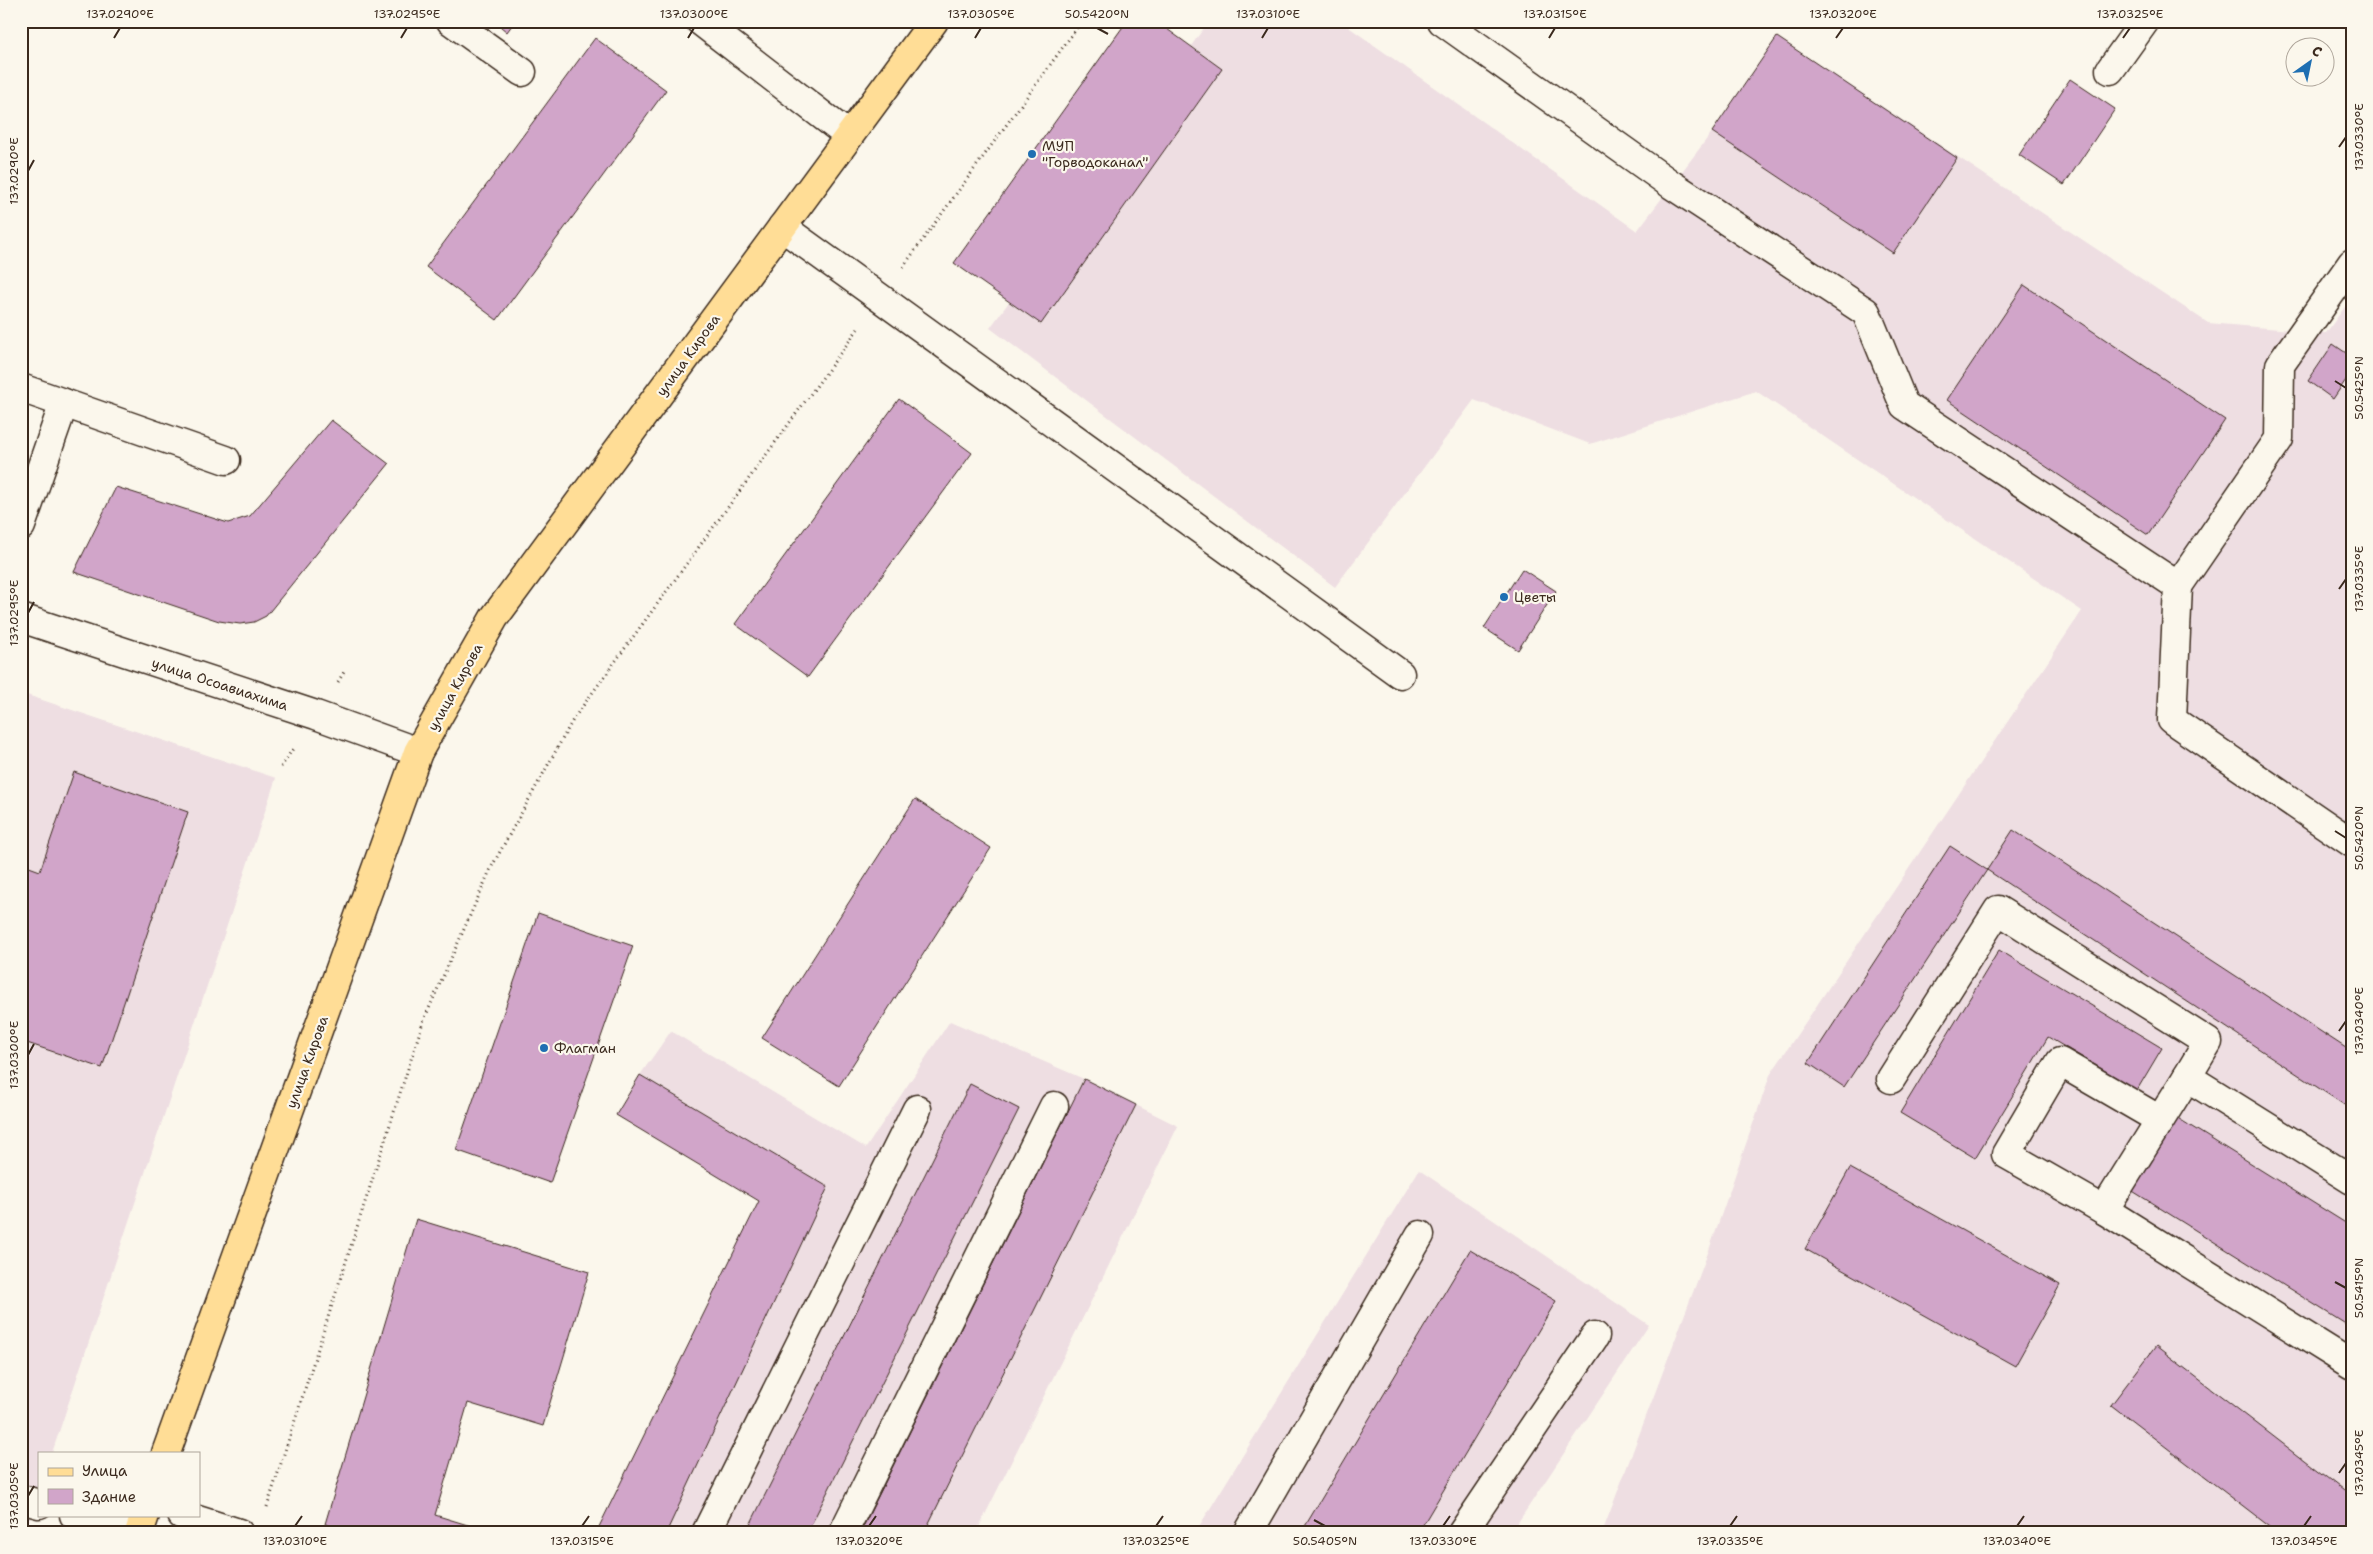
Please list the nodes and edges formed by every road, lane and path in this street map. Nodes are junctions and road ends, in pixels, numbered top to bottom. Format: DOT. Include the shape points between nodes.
graph roads {
  1 [pos="451,21"];
  2 [pos="700,21"];
  3 [pos="934,21"];
  4 [pos="1082,21"];
  5 [pos="1442,21"];
  6 [pos="2144,21"];
  7 [pos="2110,70"];
  8 [pos="522,72"];
  9 [pos="849,136"];
  10 [pos="782,227"];
  11 [pos="2352,263"];
  12 [pos="880,298"];
  13 [pos="21,388"];
  14 [pos="64,403"];
  15 [pos="226,460"];
  16 [pos="21,526"];
  17 [pos="2178,586"];
  18 [pos="21,618"];
  19 [pos="1400,674"];
  20 [pos="418,752"];
  21 [pos="2352,843"];
  22 [pos="2187,1077"];
  23 [pos="1891,1079"];
  24 [pos="1054,1106"];
  25 [pos="917,1110"];
  26 [pos="2160,1120"];
  27 [pos="2352,1180"];
  28 [pos="2104,1210"];
  29 [pos="1420,1235"];
  30 [pos="1595,1336"];
  31 [pos="2352,1364"];
  32 [pos="166,1452"];
  33 [pos="21,1499"];
  34 [pos="38,1504"];
  35 [pos="265,1514"];
  36 [pos="77,1516"];
  37 [pos="145,1516"];
  38 [pos="185,1516"];
  39 [pos="130,1533"];
  40 [pos="139,1533"];
  41 [pos="239,1533"];
  42 [pos="706,1533"];
  43 [pos="843,1533"];
  44 [pos="1248,1533"];
  45 [pos="1462,1533"];
  1 -- 8 [label="street"];
  2 -- 9 [label="street"];
  3 -- 9 [label="main road, улица Кирова"];
  4 -- 12 [label="path"];
  5 -- 17 [label="street" via="1672,185 1866,312 1904,405"];
  6 -- 7 [label="street"];
  9 -- 10 [label="main road, улица Кирова"];
  10 -- 12 [label="street"];
  10 -- 20 [label="main road, улица Кирова" via="494,618"];
  11 -- 17 [label="street" via="2280,365 2279,439"];
  12 -- 19 [label="street"];
  12 -- 35 [label="path" via="574,718 491,868 423,1022"];
  13 -- 14 [label="street"];
  14 -- 15 [label="street"];
  14 -- 16 [label="street"];
  17 -- 21 [label="street" via="2172,720"];
  18 -- 20 [label="street, улица Осоавиахима"];
  20 -- 32 [label="main road, улица Кирова"];
  22 -- 23 [label="street" via="2208,1042 1998,910"];
  22 -- 26 [label="street"];
  22 -- 27 [label="street"];
  24 -- 43 [label="street"];
  25 -- 42 [label="street"];
  26 -- 28 [label="street"];
  26 -- 28 [label="street" via="2060,1062 2006,1154"];
  28 -- 31 [label="street"];
  29 -- 44 [label="street"];
  30 -- 45 [label="street"];
  33 -- 34 [label="street"];
  36 -- 39 [label="street"];
  37 -- 40 [label="main road"];
  38 -- 41 [label="street"];
}
